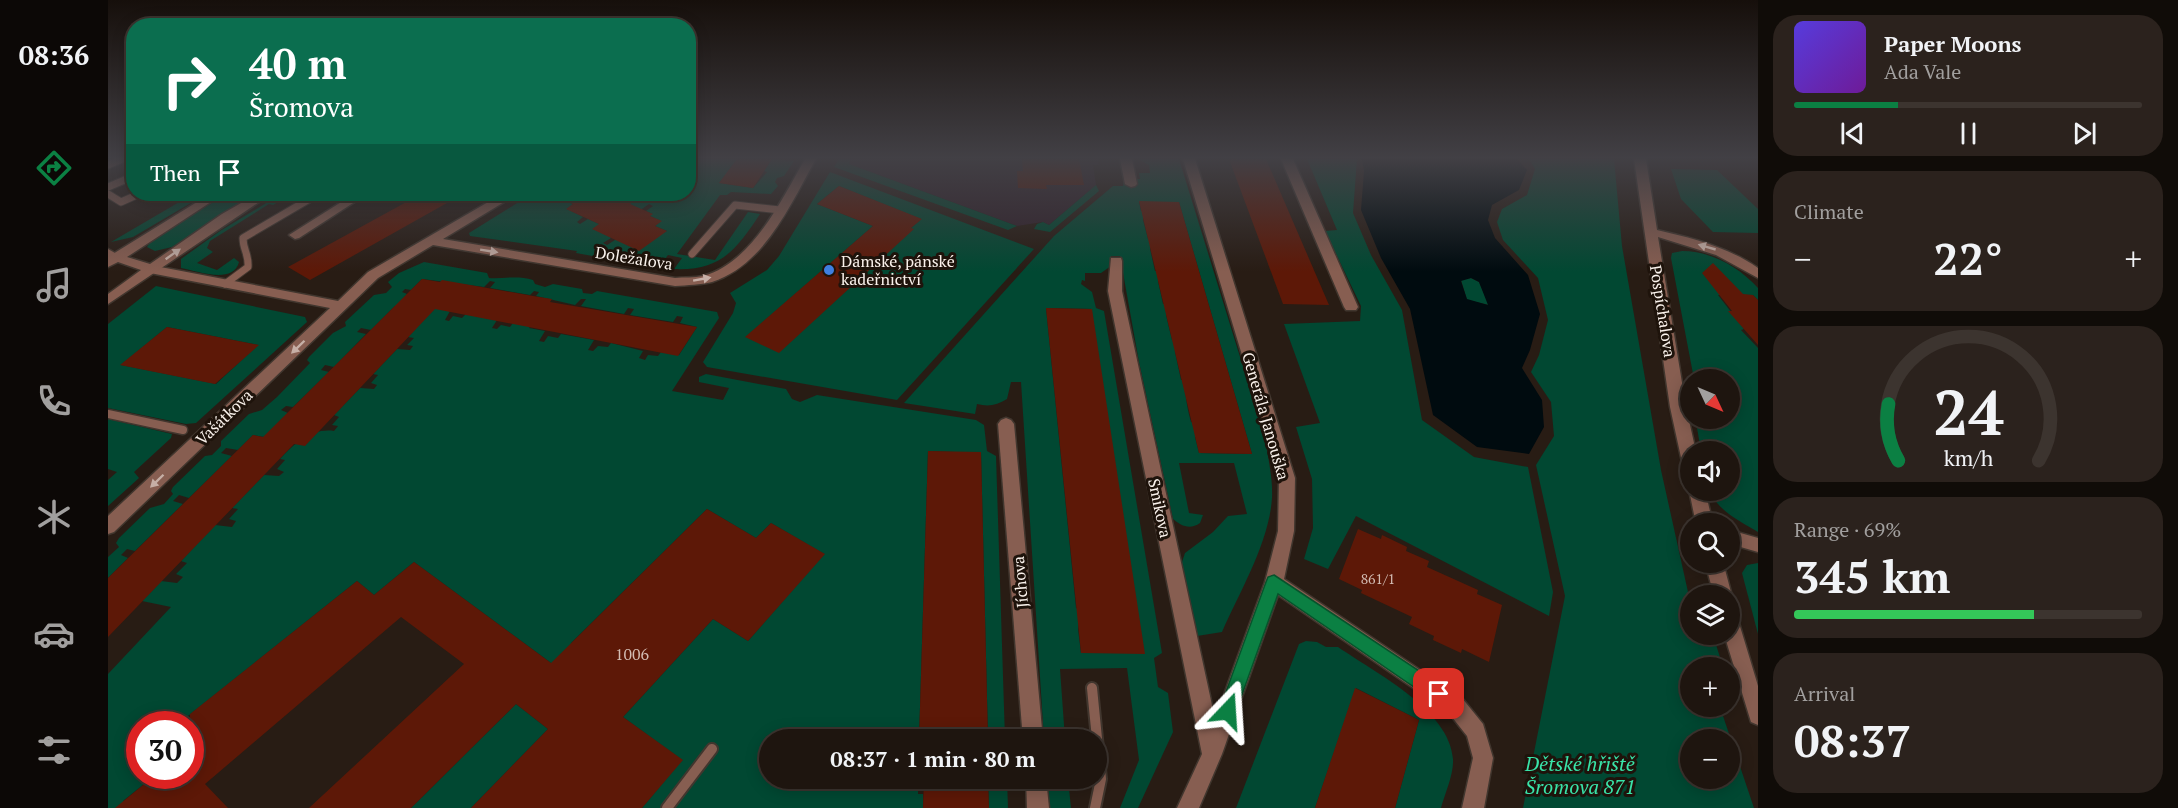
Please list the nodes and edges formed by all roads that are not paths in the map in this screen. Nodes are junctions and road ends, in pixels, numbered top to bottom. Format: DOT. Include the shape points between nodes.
graph roads {
  1 [pos="112,197"];
  2 [pos="788,197"];
  3 [pos="1201,197"];
  4 [pos="1304,197"];
  5 [pos="1646,197"];
  6 [pos="126,200"];
  7 [pos="205,201"];
  8 [pos="253,201"];
  9 [pos="306,201"];
  10 [pos="350,201"];
  11 [pos="498,201"];
  12 [pos="780,210"];
  13 [pos="1651,232"];
  14 [pos="294,235"];
  15 [pos="432,241"];
  16 [pos="692,254"];
  17 [pos="111,258"];
  18 [pos="1116,261"];
  19 [pos="150,269"];
  20 [pos="1758,274"];
  21 [pos="225,285"];
  22 [pos="108,300"];
  23 [pos="340,306"];
  24 [pos="1352,307"];
  25 [pos="108,414"];
  26 [pos="1006,424"];
  27 [pos="183,430"];
  28 [pos="1685,441"];
  29 [pos="108,527"];
  30 [pos="1740,540"];
  31 [pos="1758,545"];
  32 [pos="1274,582"];
  33 [pos="1736,645"];
  34 [pos="1092,688"];
  35 [pos="1758,714"];
  36 [pos="1032,729"];
  37 [pos="712,749"];
  38 [pos="1212,754"];
  39 [pos="1037,789"];
  40 [pos="667,808"];
  41 [pos="1038,808"];
  42 [pos="1095,808"];
  43 [pos="1188,808"];
  44 [pos="1473,808"];
  1 -- 6 [label="lane" via="121,202"];
  2 -- 12 [label="street, Doležalova"];
  3 -- 32 [label="street, Generála Janouška" via="1287,478 1286,531"];
  4 -- 24 [label="street"];
  5 -- 13 [label="street, Pospíchalova"];
  7 -- 17 [label="street"];
  19 -- 8 [label="street, one-way"];
  9 -- 21 [label="lane" via="243,238 249,255 248,267"];
  10 -- 14 [label="street"];
  11 -- 15 [label="street, Vašátkova"];
  15 -- 12 [label="street, Doležalova, one-way" via="675,282 710,279 739,264 758,244"];
  12 -- 16 [label="lane" via="735,205"];
  20 -- 13 [label="street, one-way" via="1717,250"];
  13 -- 28 [label="street, Pospíchalova"];
  15 -- 23 [label="street, Vašátkova" via="373,275"];
  17 -- 19 [label="street"];
  18 -- 38 [label="street, Smikova" via="1115,291"];
  19 -- 21 [label="street"];
  19 -- 22 [label="street"];
  21 -- 23 [label="street"];
  23 -- 29 [label="street, Vašátkova, one-way"];
  25 -- 27 [label="lane"];
  26 -- 36 [label="street, Jíchova"];
  30 -- 31 [label="street"];
  32 -- 38 [label="street, Generála Janouška"];
  32 -- 44 [label="street" via="1455,705 1476,730 1483,758"];
  33 -- 35 [label="street"];
  34 -- 42 [label="lane" via="1101,779"];
  37 -- 40 [label="lane"];
  38 -- 43 [label="street, Generála Janouška"];
  39 -- 41 [label="street"];
}
